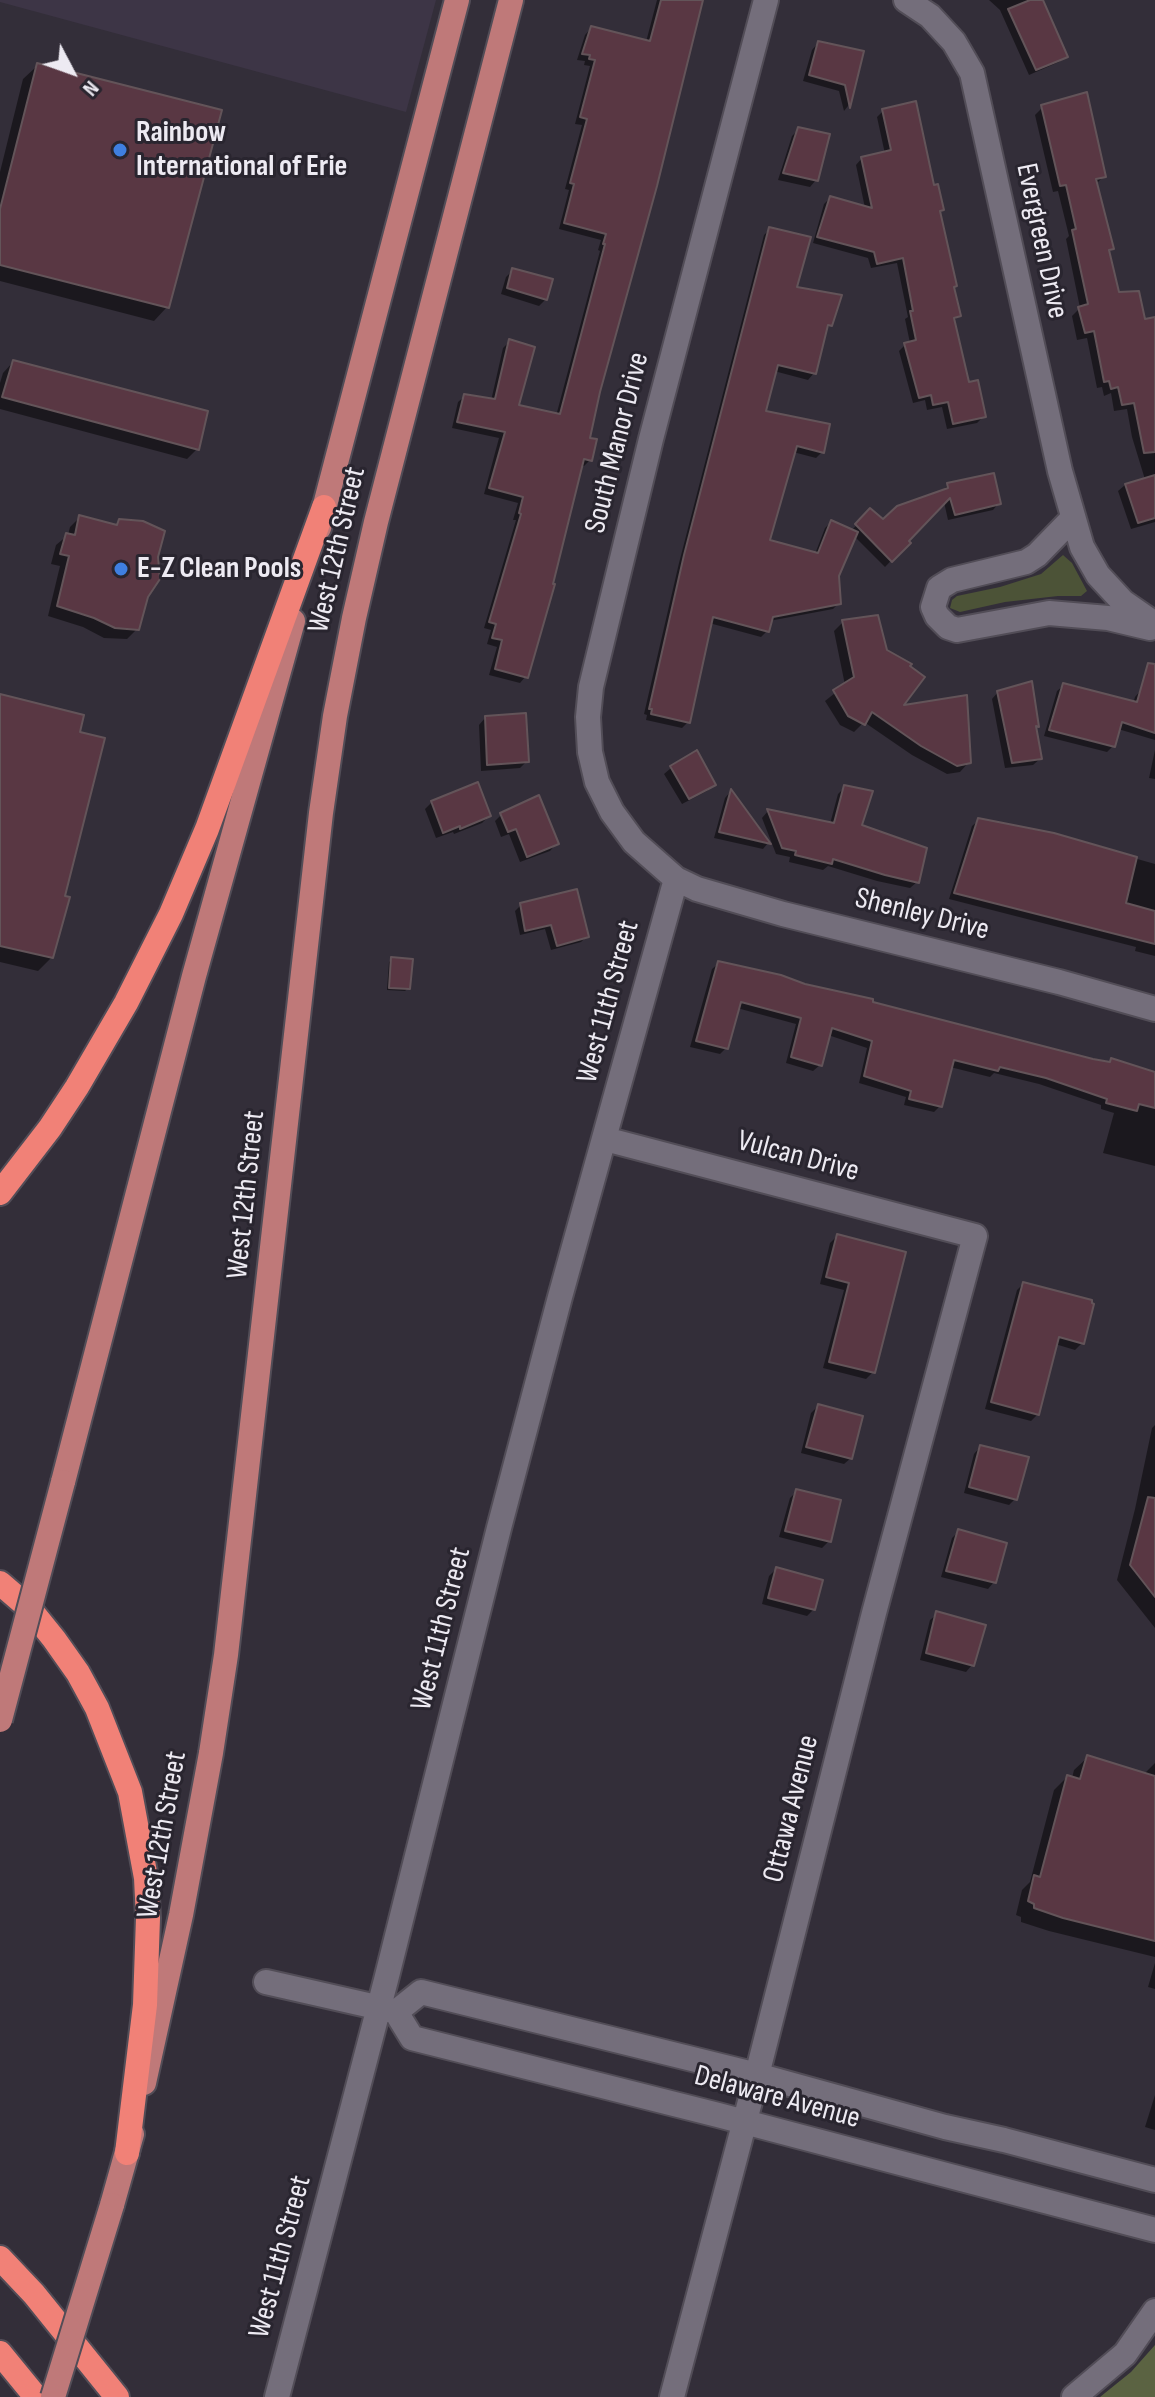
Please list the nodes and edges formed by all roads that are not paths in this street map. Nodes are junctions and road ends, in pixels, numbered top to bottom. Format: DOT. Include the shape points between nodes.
graph roads {
  1 [pos="457,0"];
  2 [pos="511,0"];
  3 [pos="766,0"];
  4 [pos="906,0"];
  5 [pos="324,507"];
  6 [pos="1072,519"];
  7 [pos="1155,626"];
  8 [pos="676,879"];
  9 [pos="1155,1009"];
  10 [pos="605,1139"];
  11 [pos="0,1193"];
  12 [pos="975,1236"];
  13 [pos="0,1583"];
  14 [pos="0,1720"];
  15 [pos="266,1982"];
  16 [pos="387,2010"];
  17 [pos="757,2075"];
  18 [pos="744,2122"];
  19 [pos="127,2153"];
  20 [pos="1155,2180"];
  21 [pos="1155,2230"];
  22 [pos="0,2258"];
  23 [pos="1155,2311"];
  24 [pos="0,2353"];
  25 [pos="36,2397"];
  26 [pos="53,2397"];
  27 [pos="117,2397"];
  28 [pos="277,2397"];
  29 [pos="672,2397"];
  30 [pos="1074,2397"];
  1 -- 5 [label="main road, West 12th Street"];
  2 -- 19 [label="main road, West 12th Street" via="376,522 335,716 224,1669 176,1942"];
  3 -- 8 [label="street, South Manor Drive" via="591,687 590,752 597,782 623,828"];
  4 -- 6 [label="street, Evergreen Drive" via="954,42 972,73"];
  5 -- 11 [label="highway" via="171,914 90,1066"];
  5 -- 14 [label="main road, West 12th Street, bridge" via="194,976"];
  6 -- 7 [label="street, Evergreen Drive" via="1082,547 1108,586"];
  6 -- 7 [label="street, Evergreen Drive" via="1026,562 939,588 933,607 937,616 957,630 1070,613"];
  8 -- 9 [label="street, Shenley Drive" via="783,914"];
  8 -- 10 [label="street, West 11th Street"];
  10 -- 12 [label="street, Vulcan Drive"];
  10 -- 16 [label="street, West 11th Street" via="499,1528"];
  12 -- 17 [label="street, Ottawa Avenue"];
  13 -- 19 [label="highway" via="29,1608 78,1673 130,1792 146,1878 148,1960"];
  15 -- 16 [label="street"];
  16 -- 17 [label="street, Delaware Avenue" via="421,1992"];
  16 -- 18 [label="street, Delaware Avenue" via="412,2038"];
  16 -- 28 [label="street, West 11th Street"];
  17 -- 18 [label="street, Ottawa Avenue"];
  17 -- 20 [label="street, Delaware Avenue"];
  18 -- 21 [label="street, Delaware Avenue"];
  18 -- 29 [label="street, Ottawa Avenue"];
  19 -- 26 [label="main road, West 12th Street, bridge"];
  22 -- 27 [label="highway"];
  23 -- 30 [label="street" via="1125,2354"];
  24 -- 25 [label="highway"];
}
